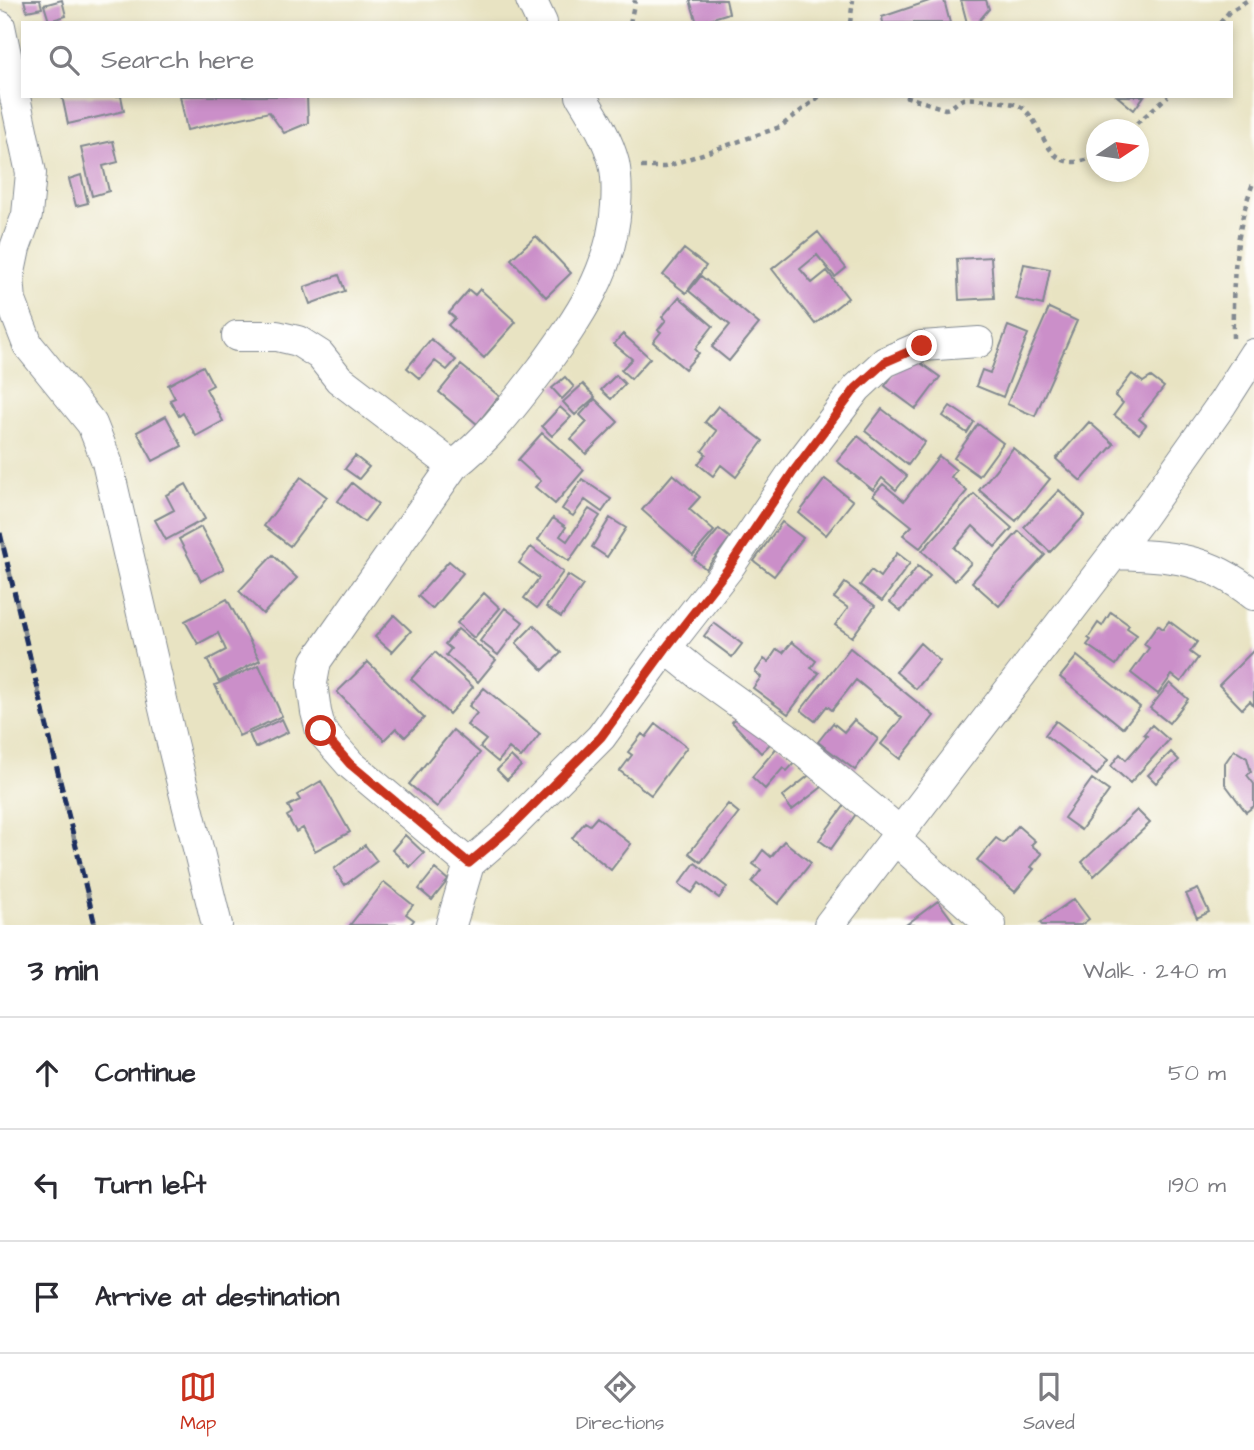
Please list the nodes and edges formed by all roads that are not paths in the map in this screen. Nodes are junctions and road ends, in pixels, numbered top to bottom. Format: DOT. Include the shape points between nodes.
graph roads {
  1 [pos="531,0"];
  2 [pos="541,21"];
  3 [pos="0,26"];
  4 [pos="582,98"];
  5 [pos="237,336"];
  6 [pos="979,342"];
  7 [pos="1254,354"];
  8 [pos="453,466"];
  9 [pos="1114,554"];
  10 [pos="1254,595"];
  11 [pos="666,648"];
  12 [pos="897,836"];
  13 [pos="469,863"];
  14 [pos="217,925"];
  15 [pos="451,925"];
  16 [pos="829,925"];
  17 [pos="991,925"];
  1 -- 2 [label="street"];
  3 -- 14 [label="street" via="32,173 27,215 9,278 11,301 28,345 92,424 107,462"];
  4 -- 8 [label="street" via="598,122 614,163 617,189 609,253 571,328 507,413"];
  5 -- 8 [label="street" via="277,335 298,341"];
  6 -- 11 [label="street" via="922,346 885,362 856,388"];
  7 -- 9 [label="street"];
  8 -- 13 [label="street" via="316,661 312,683 321,731 350,764"];
  9 -- 10 [label="street" via="1173,556 1207,566"];
  9 -- 12 [label="street"];
  11 -- 12 [label="street" via="786,737"];
  11 -- 13 [label="street" via="601,737"];
  12 -- 16 [label="street"];
  12 -- 17 [label="street"];
  13 -- 15 [label="street"];
}
